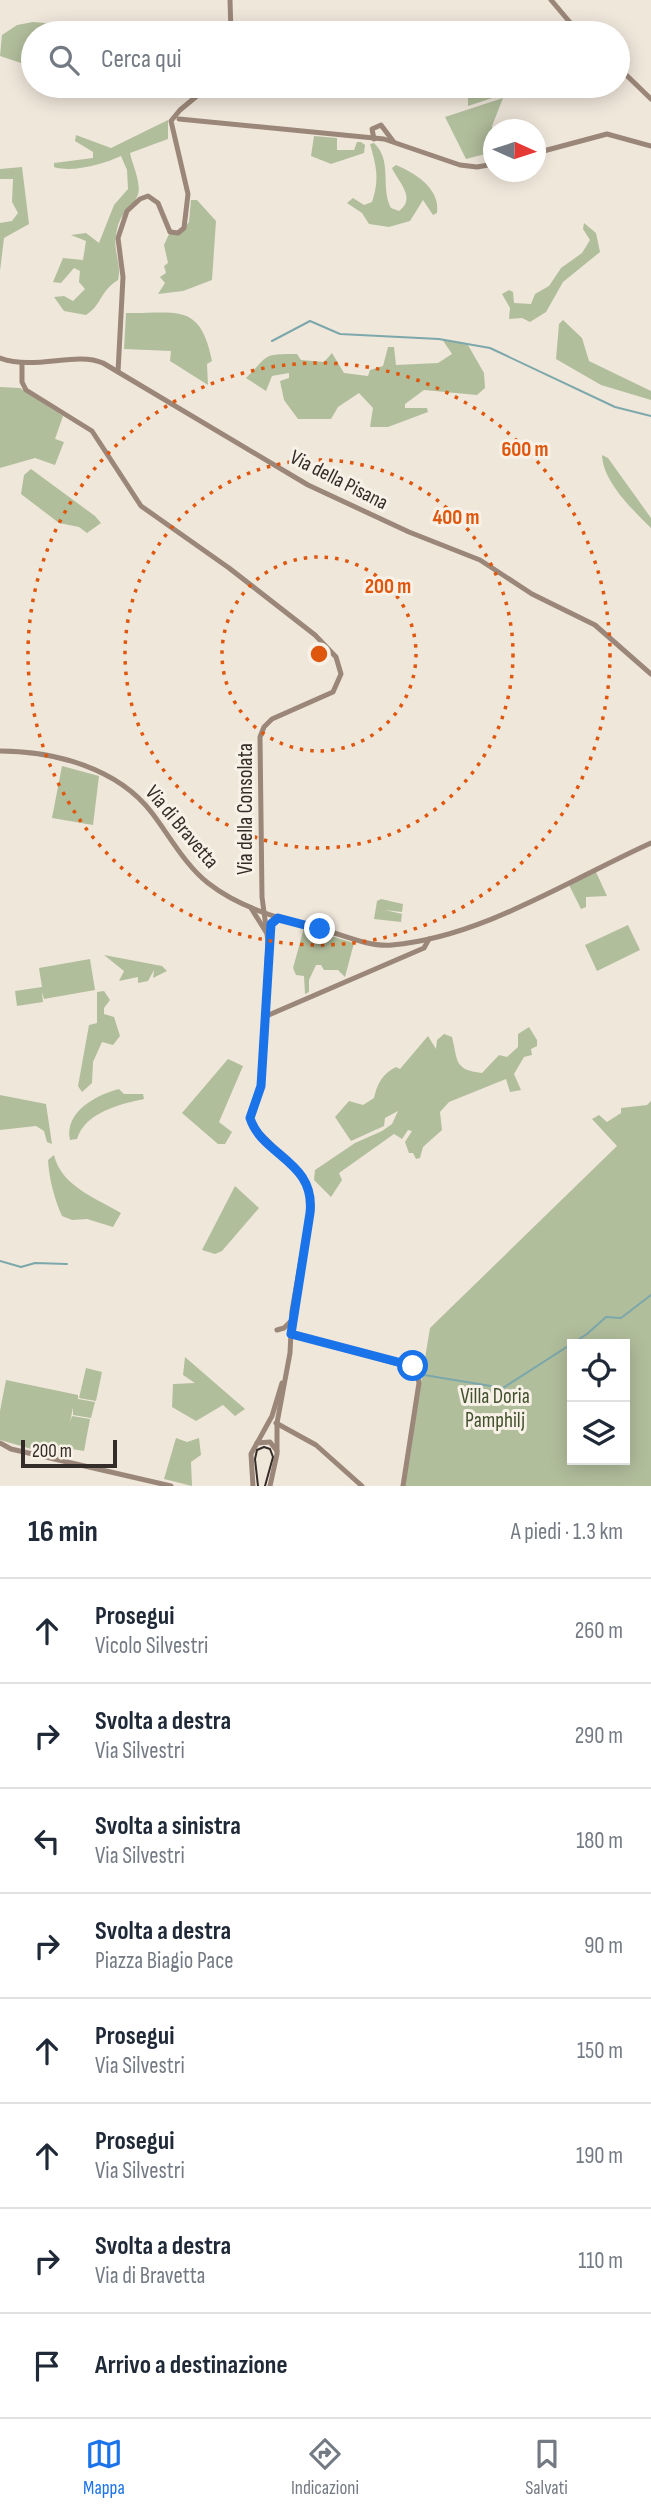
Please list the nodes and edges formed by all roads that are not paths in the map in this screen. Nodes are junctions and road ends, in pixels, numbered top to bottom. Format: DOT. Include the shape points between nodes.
graph roads {
  1 [pos="230,0"];
  2 [pos="551,0"];
  3 [pos="230,21"];
  4 [pos="569,21"];
  5 [pos="630,79"];
  6 [pos="194,98"];
  7 [pos="651,99"];
  8 [pos="184,106"];
  9 [pos="177,117"];
  10 [pos="191,119"];
  11 [pos="373,136"];
  12 [pos="386,136"];
  13 [pos="651,146"];
  14 [pos="546,150"];
  15 [pos="483,166"];
  16 [pos="0,358"];
  17 [pos="121,362"];
  18 [pos="22,365"];
  19 [pos="111,367"];
  20 [pos="121,373"];
  21 [pos="651,674"];
  22 [pos="0,751"];
  23 [pos="651,843"];
  24 [pos="262,897"];
  25 [pos="248,906"];
  26 [pos="263,913"];
  27 [pos="278,918"];
  28 [pos="268,937"];
  29 [pos="429,939"];
  30 [pos="264,1017"];
  31 [pos="292,1320"];
  32 [pos="277,1330"];
  33 [pos="291,1334"];
  34 [pos="286,1370"];
  35 [pos="270,1420"];
  36 [pos="276,1423"];
  37 [pos="0,1443"];
  38 [pos="256,1444"];
  39 [pos="277,1454"];
  40 [pos="172,1486"];
  41 [pos="253,1486"];
  42 [pos="270,1486"];
  43 [pos="362,1486"];
  44 [pos="403,1486"];
  1 -- 3 [label="main road"];
  2 -- 4 [label="main road"];
  5 -- 7 [label="main road"];
  6 -- 8 [label="main road"];
  8 -- 9 [label="main road"];
  8 -- 10 [label="main road" via="184,114"];
  9 -- 10 [label="main road"];
  9 -- 17 [label="main road" via="172,128 188,194 187,220 182,231 172,233 159,204 149,197 137,201 125,215 118,243 123,272"];
  10 -- 11 [label="main road"];
  11 -- 12 [label="main road"];
  11 -- 12 [label="main road" via="379,125 385,127"];
  12 -- 15 [label="main road" via="460,165"];
  13 -- 14 [label="main road" via="603,134"];
  16 -- 18 [label="main road, Via della Pisana"];
  17 -- 19 [label="main road"];
  17 -- 20 [label="main road"];
  18 -- 19 [label="main road, Via della Pisana" via="92,360"];
  18 -- 24 [label="main road, Via della Consolata" via="22,382 28,392 94,432 141,506 315,635 341,668 339,684 331,694 274,718 261,732"];
  19 -- 20 [label="main road, Via della Pisana"];
  20 -- 21 [label="main road, Via della Pisana" via="308,485 480,560 527,592 595,625"];
  22 -- 25 [label="main road, Via di Bravetta" via="77,764 114,779 146,806 204,879"];
  23 -- 29 [label="main road, Via di Bravetta" via="474,926"];
  24 -- 25 [label="main road"];
  24 -- 26 [label="main road, Via della Consolata"];
  25 -- 26 [label="main road, Via di Bravetta"];
  25 -- 28 [label="main road"];
  26 -- 27 [label="main road, Via di Bravetta"];
  26 -- 28 [label="main road, Via della Consolata"];
  27 -- 28 [label="main road" via="271,923"];
  27 -- 29 [label="main road, Via di Bravetta" via="381,945"];
  28 -- 30 [label="main road"];
  29 -- 30 [label="main road" via="415,952"];
  30 -- 31 [label="main road" via="261,1089 250,1118 299,1172 310,1194"];
  31 -- 32 [label="main road"];
  31 -- 33 [label="main road"];
  33 -- 34 [label="main road"];
  33 -- 44 [label="main road" via="407,1364 417,1371"];
  34 -- 35 [label="main road"];
  34 -- 36 [label="main road"];
  35 -- 36 [label="main road"];
  35 -- 38 [label="main road"];
  36 -- 39 [label="main road"];
  36 -- 43 [label="main road" via="316,1445"];
  37 -- 40 [label="main road"];
  38 -- 39 [label="main road" via="271,1443"];
  38 -- 41 [label="main road" via="250,1459"];
  39 -- 42 [label="main road"];
}
